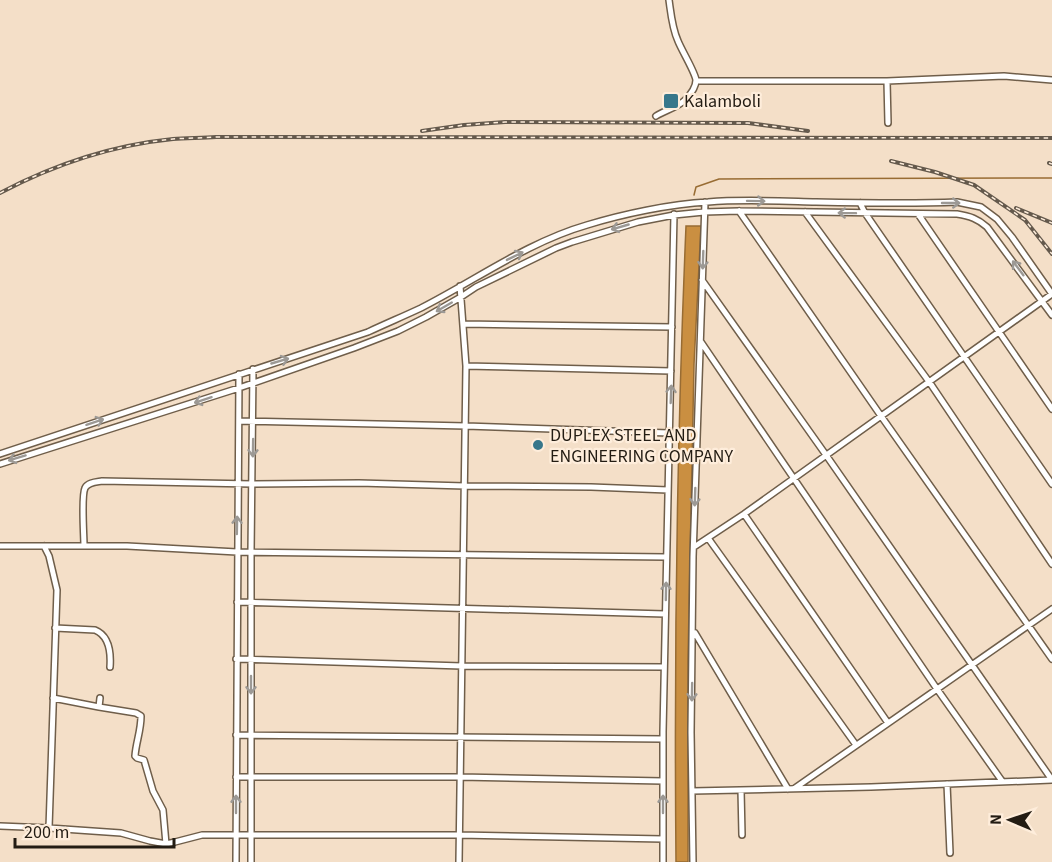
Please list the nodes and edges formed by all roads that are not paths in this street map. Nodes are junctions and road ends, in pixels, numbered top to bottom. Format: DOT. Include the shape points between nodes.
graph roads {
  1 [pos="669,0"];
  2 [pos="1052,80"];
  3 [pos="696,81"];
  4 [pos="887,81"];
  5 [pos="656,117"];
  6 [pos="888,123"];
  7 [pos="705,202"];
  8 [pos="860,203"];
  9 [pos="676,206"];
  10 [pos="738,211"];
  11 [pos="701,212"];
  12 [pos="805,212"];
  13 [pos="865,213"];
  14 [pos="918,214"];
  15 [pos="676,215"];
  16 [pos="702,280"];
  17 [pos="460,285"];
  18 [pos="1052,294"];
  19 [pos="461,297"];
  20 [pos="1042,301"];
  21 [pos="1052,315"];
  22 [pos="464,324"];
  23 [pos="672,327"];
  24 [pos="999,332"];
  25 [pos="700,341"];
  26 [pos="964,357"];
  27 [pos="466,366"];
  28 [pos="253,369"];
  29 [pos="671,371"];
  30 [pos="239,374"];
  31 [pos="253,383"];
  32 [pos="930,383"];
  33 [pos="239,388"];
  34 [pos="1052,409"];
  35 [pos="881,416"];
  36 [pos="239,421"];
  37 [pos="253,421"];
  38 [pos="466,426"];
  39 [pos="669,433"];
  40 [pos="0,454"];
  41 [pos="826,455"];
  42 [pos="0,464"];
  43 [pos="793,479"];
  44 [pos="238,484"];
  45 [pos="252,484"];
  46 [pos="1052,484"];
  47 [pos="465,486"];
  48 [pos="668,490"];
  49 [pos="744,514"];
  50 [pos="708,538"];
  51 [pos="0,546"];
  52 [pos="44,546"];
  53 [pos="84,546"];
  54 [pos="694,547"];
  55 [pos="237,552"];
  56 [pos="251,552"];
  57 [pos="464,555"];
  58 [pos="666,557"];
  59 [pos="1052,564"];
  60 [pos="237,602"];
  61 [pos="251,602"];
  62 [pos="1052,609"];
  63 [pos="463,610"];
  64 [pos="665,614"];
  65 [pos="1028,625"];
  66 [pos="55,628"];
  67 [pos="693,631"];
  68 [pos="236,659"];
  69 [pos="1052,659"];
  70 [pos="251,660"];
  71 [pos="972,664"];
  72 [pos="462,666"];
  73 [pos="110,667"];
  74 [pos="664,667"];
  75 [pos="937,689"];
  76 [pos="53,698"];
  77 [pos="100,698"];
  78 [pos="99,707"];
  79 [pos="888,723"];
  80 [pos="236,735"];
  81 [pos="251,735"];
  82 [pos="461,737"];
  83 [pos="663,739"];
  84 [pos="856,745"];
  85 [pos="236,777"];
  86 [pos="251,777"];
  87 [pos="460,777"];
  88 [pos="1052,780"];
  89 [pos="663,782"];
  90 [pos="1002,782"];
  91 [pos="947,784"];
  92 [pos="791,789"];
  93 [pos="741,790"];
  94 [pos="692,791"];
  95 [pos="0,826"];
  96 [pos="49,828"];
  97 [pos="236,835"];
  98 [pos="251,835"];
  99 [pos="459,835"];
  100 [pos="742,835"];
  101 [pos="663,838"];
  102 [pos="165,844"];
  103 [pos="950,853"];
  104 [pos="236,862"];
  105 [pos="251,862"];
  106 [pos="459,862"];
  107 [pos="663,862"];
  108 [pos="693,862"];
  1 -- 3 [label="street" via="672,25"];
  2 -- 4 [label="street" via="1004,76"];
  3 -- 4 [label="street"];
  3 -- 5 [label="street" via="686,100"];
  4 -- 6 [label="street"];
  7 -- 8 [label="street, one-way"];
  7 -- 9 [label="street"];
  7 -- 11 [label="street"];
  8 -- 13 [label="street"];
  8 -- 18 [label="street, one-way" via="957,202 981,207 1005,228"];
  9 -- 15 [label="street"];
  17 -- 9 [label="street, one-way" via="586,225"];
  10 -- 11 [label="street"];
  10 -- 12 [label="street"];
  10 -- 35 [label="street"];
  11 -- 15 [label="street"];
  11 -- 16 [label="street, one-way"];
  13 -- 12 [label="street, one-way"];
  12 -- 32 [label="street"];
  13 -- 14 [label="street"];
  13 -- 26 [label="street"];
  20 -- 14 [label="street, one-way" via="978,219 957,214"];
  14 -- 24 [label="street"];
  15 -- 19 [label="street, one-way" via="582,238"];
  15 -- 23 [label="street"];
  16 -- 25 [label="street"];
  16 -- 41 [label="street"];
  17 -- 19 [label="street"];
  28 -- 17 [label="street, one-way" via="368,332"];
  18 -- 20 [label="street"];
  19 -- 22 [label="street"];
  19 -- 31 [label="street, one-way" via="398,331"];
  20 -- 21 [label="street"];
  20 -- 24 [label="street"];
  22 -- 23 [label="street"];
  22 -- 27 [label="street"];
  23 -- 29 [label="street"];
  24 -- 26 [label="street"];
  24 -- 34 [label="street"];
  25 -- 43 [label="street"];
  25 -- 54 [label="street, one-way"];
  26 -- 32 [label="street"];
  26 -- 46 [label="street"];
  27 -- 29 [label="street"];
  27 -- 38 [label="street"];
  28 -- 30 [label="street"];
  28 -- 31 [label="street"];
  39 -- 29 [label="street, one-way"];
  30 -- 33 [label="street"];
  40 -- 30 [label="street, one-way"];
  31 -- 33 [label="street"];
  31 -- 37 [label="street"];
  32 -- 35 [label="street"];
  32 -- 59 [label="street"];
  33 -- 36 [label="street"];
  33 -- 42 [label="street, one-way"];
  35 -- 41 [label="street"];
  35 -- 65 [label="street"];
  36 -- 37 [label="street"];
  36 -- 44 [label="street"];
  37 -- 38 [label="street"];
  37 -- 45 [label="street, one-way"];
  38 -- 39 [label="street"];
  38 -- 47 [label="street"];
  39 -- 48 [label="street"];
  41 -- 43 [label="street"];
  41 -- 71 [label="street"];
  43 -- 49 [label="street"];
  43 -- 75 [label="street"];
  44 -- 45 [label="street"];
  44 -- 53 [label="street" via="95,482 85,488 83,497"];
  55 -- 44 [label="street, one-way"];
  45 -- 47 [label="street"];
  45 -- 56 [label="street"];
  47 -- 48 [label="street"];
  47 -- 57 [label="street"];
  48 -- 58 [label="street"];
  49 -- 50 [label="street"];
  49 -- 79 [label="street"];
  50 -- 54 [label="street"];
  50 -- 84 [label="street"];
  51 -- 52 [label="street"];
  52 -- 53 [label="street"];
  52 -- 66 [label="street" via="57,590"];
  53 -- 55 [label="street"];
  54 -- 67 [label="street"];
  55 -- 56 [label="street"];
  55 -- 60 [label="street"];
  56 -- 57 [label="street"];
  56 -- 61 [label="street"];
  57 -- 58 [label="street"];
  57 -- 63 [label="street"];
  64 -- 58 [label="street, one-way"];
  60 -- 61 [label="street"];
  60 -- 68 [label="street"];
  61 -- 63 [label="street"];
  61 -- 70 [label="street"];
  62 -- 65 [label="street"];
  63 -- 64 [label="street"];
  63 -- 72 [label="street"];
  64 -- 74 [label="street"];
  65 -- 69 [label="street"];
  65 -- 71 [label="street"];
  66 -- 73 [label="street" via="100,632 109,646"];
  66 -- 76 [label="street"];
  67 -- 92 [label="street"];
  67 -- 94 [label="street, one-way"];
  68 -- 70 [label="street"];
  68 -- 80 [label="street"];
  70 -- 72 [label="street"];
  70 -- 81 [label="street, one-way"];
  71 -- 75 [label="street"];
  71 -- 88 [label="street"];
  72 -- 74 [label="street"];
  72 -- 82 [label="street"];
  74 -- 83 [label="street"];
  75 -- 79 [label="street"];
  75 -- 90 [label="street"];
  76 -- 78 [label="street"];
  76 -- 96 [label="street"];
  77 -- 78 [label="street"];
  78 -- 102 [label="street" via="141,716 135,756 144,760 163,810"];
  79 -- 84 [label="street"];
  80 -- 81 [label="street"];
  80 -- 85 [label="street"];
  81 -- 82 [label="street"];
  81 -- 86 [label="street"];
  82 -- 83 [label="street"];
  82 -- 87 [label="street"];
  83 -- 89 [label="street"];
  84 -- 92 [label="street"];
  85 -- 86 [label="street"];
  97 -- 85 [label="street, one-way"];
  86 -- 87 [label="street"];
  86 -- 98 [label="street"];
  87 -- 89 [label="street"];
  87 -- 99 [label="street"];
  88 -- 90 [label="street"];
  101 -- 89 [label="street, one-way"];
  90 -- 91 [label="street"];
  91 -- 92 [label="street"];
  91 -- 103 [label="street"];
  92 -- 93 [label="street"];
  93 -- 94 [label="street"];
  93 -- 100 [label="street"];
  94 -- 108 [label="street"];
  95 -- 96 [label="street"];
  96 -- 102 [label="street" via="121,833"];
  97 -- 98 [label="street"];
  97 -- 102 [label="street" via="202,835"];
  97 -- 104 [label="street"];
  98 -- 99 [label="street"];
  98 -- 105 [label="street"];
  99 -- 101 [label="street"];
  99 -- 106 [label="street"];
  101 -- 107 [label="street"];
}
